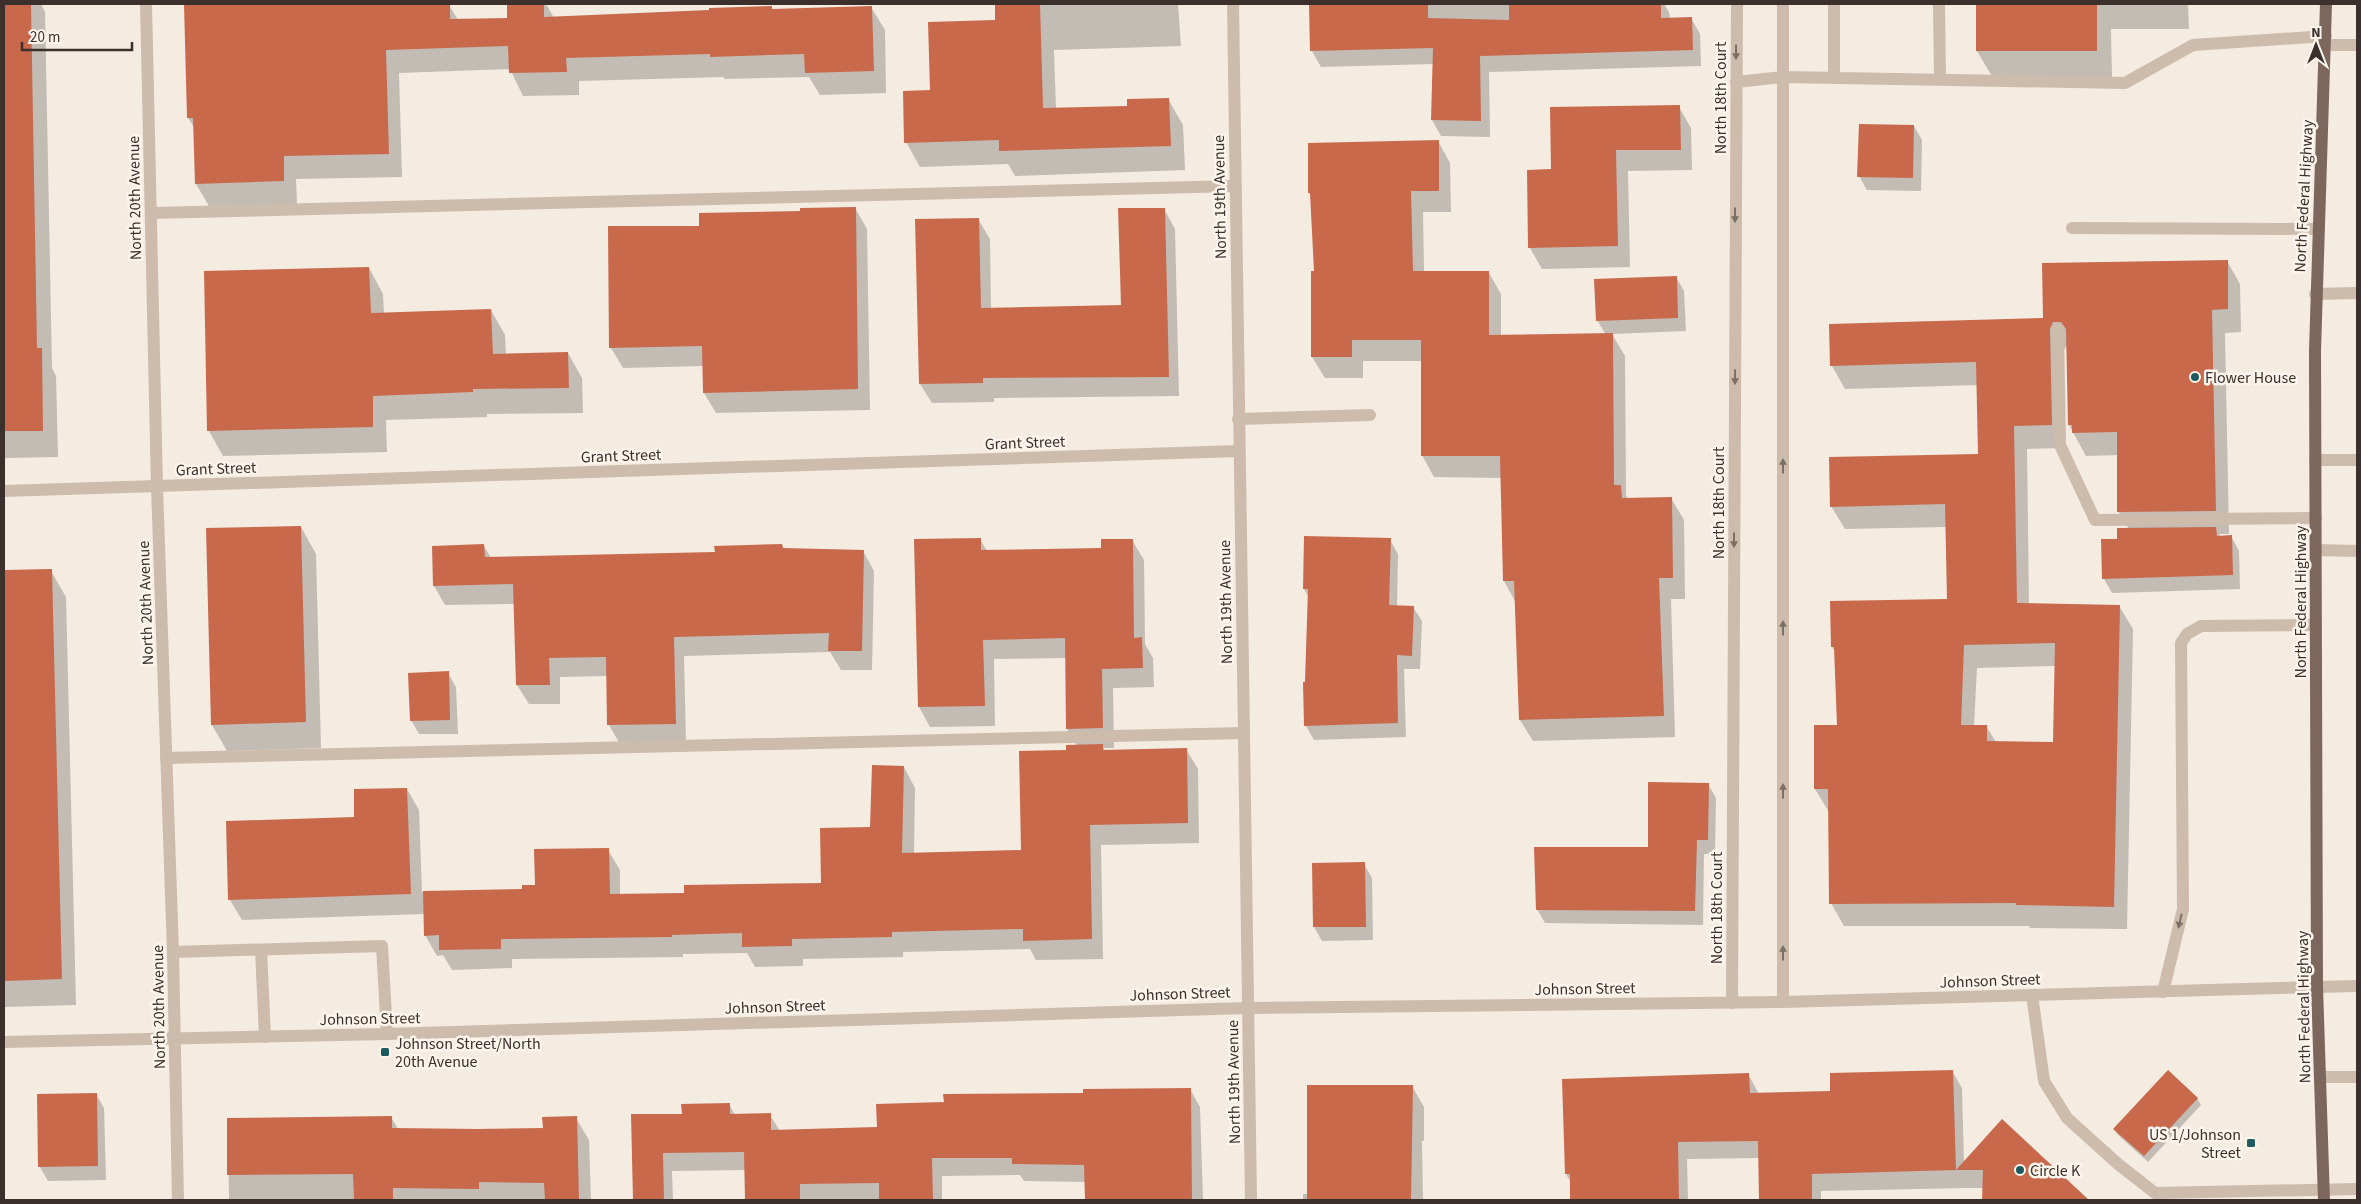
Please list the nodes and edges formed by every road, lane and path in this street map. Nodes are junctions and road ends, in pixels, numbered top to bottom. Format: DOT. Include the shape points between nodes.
graph roads {
  1 [pos="146,4"];
  2 [pos="1233,4"];
  3 [pos="1736,4"];
  4 [pos="1783,4"];
  5 [pos="1834,4"];
  6 [pos="1939,4"];
  7 [pos="2326,4"];
  8 [pos="2326,40"];
  9 [pos="2357,45"];
  10 [pos="1783,77"];
  11 [pos="1834,78"];
  12 [pos="1940,79"];
  13 [pos="1736,82"];
  14 [pos="1235,186"];
  15 [pos="151,213"];
  16 [pos="2072,228"];
  17 [pos="2318,230"];
  18 [pos="2357,293"];
  19 [pos="2316,294"];
  20 [pos="2058,329"];
  21 [pos="1370,416"];
  22 [pos="1238,418"];
  23 [pos="1238,451"];
  24 [pos="2316,460"];
  25 [pos="2357,460"];
  26 [pos="157,487"];
  27 [pos="4,491"];
  28 [pos="2316,518"];
  29 [pos="2316,550"];
  30 [pos="2357,551"];
  31 [pos="2316,625"];
  32 [pos="1243,733"];
  33 [pos="166,758"];
  34 [pos="261,950"];
  35 [pos="173,952"];
  36 [pos="2357,986"];
  37 [pos="2317,988"];
  38 [pos="2163,992"];
  39 [pos="2032,995"];
  40 [pos="1783,1002"];
  41 [pos="1732,1003"];
  42 [pos="1248,1008"];
  43 [pos="387,1034"];
  44 [pos="265,1037"];
  45 [pos="176,1039"];
  46 [pos="4,1042"];
  47 [pos="2357,1077"];
  48 [pos="2320,1078"];
  49 [pos="2357,1190"];
  50 [pos="2324,1195"];
  51 [pos="178,1200"];
  52 [pos="1251,1200"];
  1 -- 15 [label="street, North 20th Avenue"];
  2 -- 14 [label="street, North 19th Avenue"];
  3 -- 13 [label="street, North 18th Court, one-way"];
  4 -- 10 [label="street"];
  5 -- 11 [label="street"];
  6 -- 12 [label="street"];
  7 -- 8 [label="main road, North Federal Highway"];
  8 -- 9 [label="street"];
  8 -- 12 [label="street" via="2193,45 2125,83"];
  8 -- 17 [label="main road, North Federal Highway"];
  10 -- 11 [label="street"];
  10 -- 13 [label="street"];
  40 -- 10 [label="street, one-way"];
  11 -- 12 [label="street"];
  13 -- 41 [label="street, North 18th Court, one-way"];
  14 -- 15 [label="street"];
  14 -- 22 [label="street, North 19th Avenue"];
  15 -- 26 [label="street, North 20th Avenue"];
  16 -- 17 [label="street"];
  17 -- 19 [label="main road, North Federal Highway"];
  18 -- 19 [label="street"];
  19 -- 24 [label="main road, North Federal Highway"];
  20 -- 28 [label="street" via="2060,445 2095,520"];
  21 -- 22 [label="street"];
  22 -- 23 [label="street, North 19th Avenue"];
  23 -- 26 [label="street, Grant Street"];
  23 -- 32 [label="street, North 19th Avenue"];
  24 -- 25 [label="street"];
  24 -- 28 [label="main road, North Federal Highway"];
  26 -- 27 [label="street, Grant Street"];
  26 -- 33 [label="street, North 20th Avenue"];
  28 -- 29 [label="main road, North Federal Highway"];
  29 -- 30 [label="street"];
  29 -- 31 [label="main road, North Federal Highway"];
  31 -- 37 [label="main road, North Federal Highway"];
  31 -- 38 [label="street, one-way" via="2201,626 2187,634 2182,643 2183,909"];
  32 -- 33 [label="street"];
  32 -- 42 [label="street, North 19th Avenue"];
  33 -- 35 [label="street, North 20th Avenue"];
  34 -- 35 [label="street"];
  34 -- 43 [label="street" via="382,946"];
  34 -- 44 [label="street"];
  35 -- 45 [label="street, North 20th Avenue"];
  36 -- 37 [label="street, Johnson Street"];
  37 -- 38 [label="street, Johnson Street"];
  37 -- 48 [label="main road, North Federal Highway"];
  38 -- 39 [label="street, Johnson Street"];
  39 -- 40 [label="street, Johnson Street"];
  39 -- 50 [label="street" via="2044,1080 2067,1118 2154,1193"];
  40 -- 41 [label="street, Johnson Street"];
  41 -- 42 [label="street, Johnson Street"];
  42 -- 43 [label="street, Johnson Street"];
  42 -- 52 [label="street, North 19th Avenue"];
  43 -- 44 [label="street, Johnson Street"];
  44 -- 45 [label="street, Johnson Street"];
  45 -- 46 [label="street, Johnson Street"];
  45 -- 51 [label="street, North 20th Avenue"];
  47 -- 48 [label="street"];
  48 -- 50 [label="main road, North Federal Highway"];
  49 -- 50 [label="street"];
}
